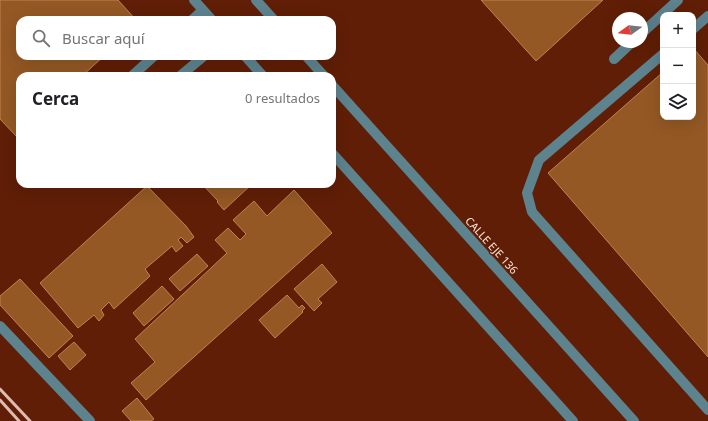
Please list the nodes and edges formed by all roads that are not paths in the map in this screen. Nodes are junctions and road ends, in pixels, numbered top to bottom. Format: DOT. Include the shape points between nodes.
graph roads {
  1 [pos="194,0"];
  2 [pos="256,0"];
  3 [pos="678,0"];
  4 [pos="203,10"];
  5 [pos="196,16"];
  6 [pos="208,16"];
  7 [pos="270,16"];
  8 [pos="708,16"];
  9 [pos="696,26"];
  10 [pos="648,28"];
  11 [pos="626,48"];
  12 [pos="660,57"];
  13 [pos="614,59"];
  14 [pos="150,60"];
  15 [pos="199,60"];
  16 [pos="249,60"];
  17 [pos="310,60"];
  18 [pos="136,72"];
  19 [pos="185,72"];
  20 [pos="259,72"];
  21 [pos="320,72"];
  22 [pos="336,89"];
  23 [pos="336,157"];
  24 [pos="0,326"];
  25 [pos="708,410"];
  26 [pos="90,421"];
  27 [pos="573,421"];
  28 [pos="634,421"];
  1 -- 4 [label="street"];
  2 -- 7 [label="street"];
  3 -- 10 [label="street"];
  4 -- 5 [label="street"];
  4 -- 6 [label="street"];
  8 -- 9 [label="street"];
  11 -- 13 [label="street"];
  12 -- 25 [label="street" via="539,160 527,193 532,212"];
  14 -- 18 [label="street"];
  15 -- 19 [label="street"];
  16 -- 20 [label="street"];
  17 -- 21 [label="street"];
  22 -- 28 [label="street, CALLE EJE 136"];
  23 -- 27 [label="street"];
  24 -- 26 [label="street"];
}
